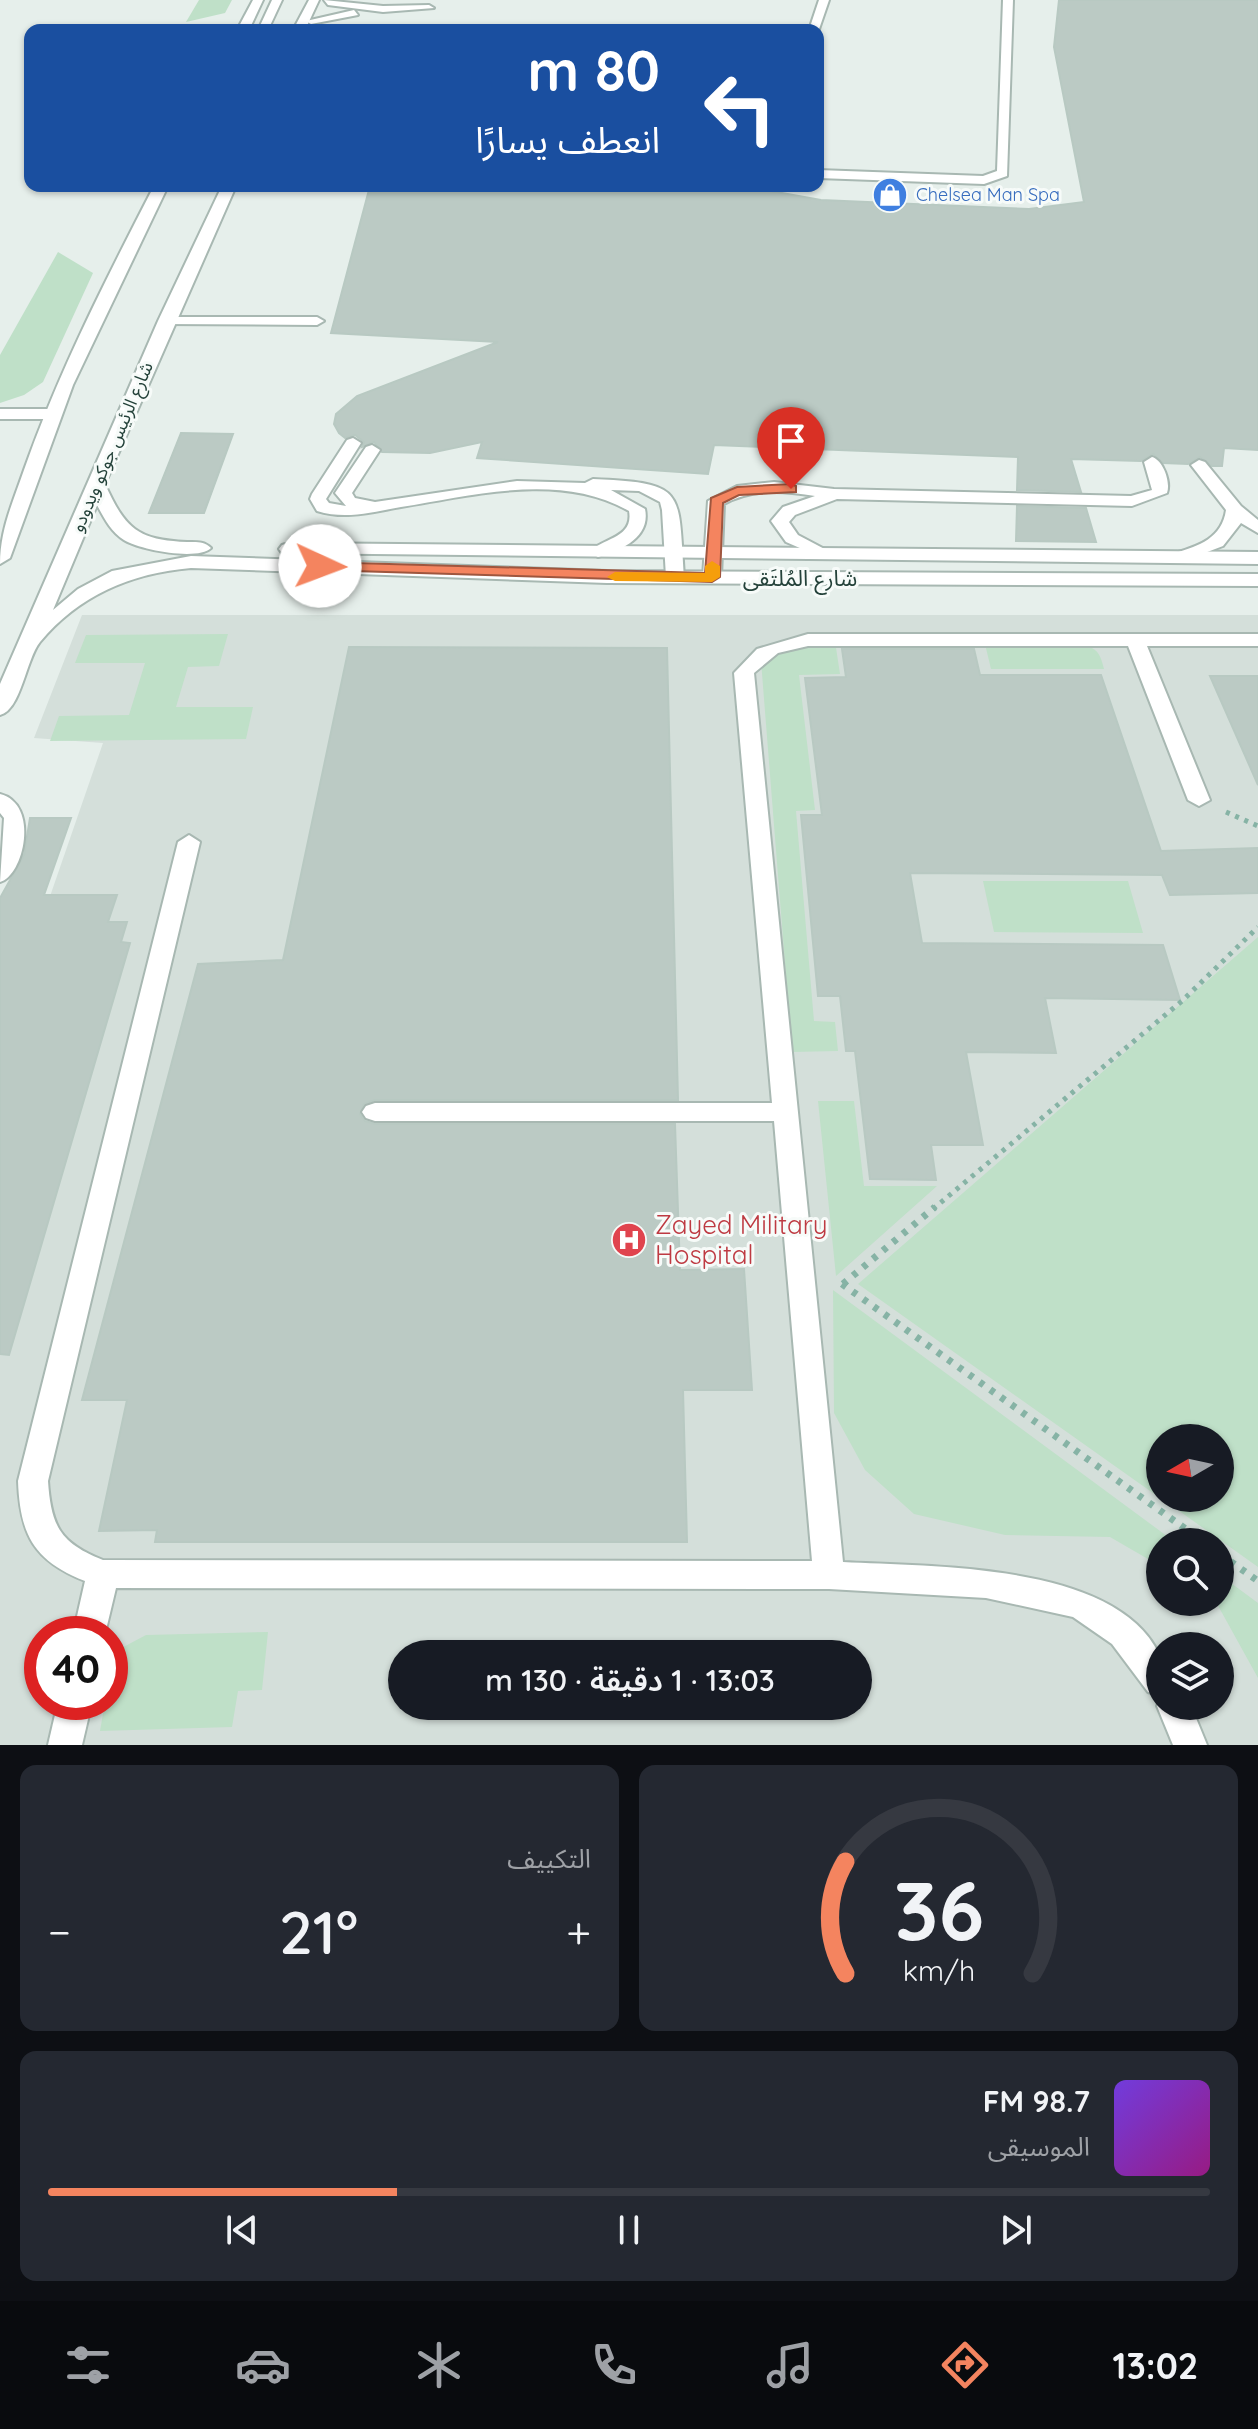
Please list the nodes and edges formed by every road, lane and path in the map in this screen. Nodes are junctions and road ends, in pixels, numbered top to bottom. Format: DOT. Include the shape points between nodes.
graph roads {
  1 [pos="258,0"];
  2 [pos="277,0"];
  3 [pos="314,0"];
  4 [pos="824,0"];
  5 [pos="1008,0"];
  6 [pos="328,1"];
  7 [pos="429,8"];
  8 [pos="383,9"];
  9 [pos="311,21"];
  10 [pos="246,24"];
  11 [pos="266,24"];
  12 [pos="302,24"];
  13 [pos="306,24"];
  14 [pos="816,24"];
  15 [pos="824,174"];
  16 [pos="158,192"];
  17 [pos="226,192"];
  18 [pos="166,321"];
  19 [pos="317,321"];
  20 [pos="0,414"];
  21 [pos="53,414"];
  22 [pos="353,443"];
  23 [pos="372,450"];
  24 [pos="1152,462"];
  25 [pos="1199,465"];
  26 [pos="96,483"];
  27 [pos="564,486"];
  28 [pos="834,494"];
  29 [pos="378,505"];
  30 [pos="1235,510"];
  31 [pos="1258,528"];
  32 [pos="598,552"];
  33 [pos="675,553"];
  34 [pos="712,553"];
  35 [pos="825,554"];
  36 [pos="1181,557"];
  37 [pos="0,558"];
  38 [pos="1258,558"];
  39 [pos="675,577"];
  40 [pos="712,577"];
  41 [pos="1258,580"];
  42 [pos="1135,639"];
  43 [pos="30,640"];
  44 [pos="1258,640"];
  45 [pos="0,709"];
  46 [pos="0,800"];
  47 [pos="1199,800"];
  48 [pos="189,842"];
  49 [pos="0,875"];
  50 [pos="1258,927"];
  51 [pos="375,1112"];
  52 [pos="785,1112"];
  53 [pos="1184,1528"];
  54 [pos="1234,1564"];
  55 [pos="103,1574"];
  56 [pos="829,1575"];
  57 [pos="1258,1581"];
  58 [pos="93,1616"];
  59 [pos="1146,1663"];
  60 [pos="71,1720"];
  61 [pos="1180,1720"];
  62 [pos="65,1745"];
  63 [pos="1190,1745"];
  1 -- 10 [label="street"];
  2 -- 11 [label="lane"];
  3 -- 12 [label="street"];
  4 -- 14 [label="lane"];
  5 -- 15 [label="lane" via="1000,176 984,180"];
  6 -- 8 [label="lane"];
  6 -- 9 [label="lane"];
  7 -- 8 [label="lane"];
  8 -- 9 [label="lane"];
  9 -- 13 [label="lane"];
  16 -- 21 [label="street"];
  17 -- 18 [label="street, شارع الرئيس جوكو ويدودو"];
  18 -- 19 [label="lane"];
  18 -- 26 [label="street, شارع الرئيس جوكو ويدودو"];
  20 -- 21 [label="lane"];
  21 -- 37 [label="street"];
  22 -- 29 [label="lane" via="319,503 341,512"];
  23 -- 29 [label="lane" via="343,493 350,502"];
  24 -- 28 [label="lane" via="1159,493 1132,501"];
  25 -- 30 [label="lane"];
  26 -- 32 [label="street, شارع المُلتَقى" via="117,528 160,546"];
  26 -- 43 [label="street, شارع الرئيس جوكو ويدودو"];
  27 -- 29 [label="lane" via="505,488"];
  27 -- 32 [label="lane" via="613,496 637,509 639,519 631,536"];
  27 -- 33 [label="lane" via="626,483 657,491 671,510"];
  28 -- 34 [label="lane" via="751,489 724,495 714,508"];
  28 -- 35 [label="lane" via="789,511 780,521 795,542"];
  30 -- 31 [label="lane"];
  30 -- 36 [label="lane" via="1224,538"];
  32 -- 33 [label="street, شارع المُلتَقى"];
  33 -- 34 [label="street, شارع المُلتَقى"];
  33 -- 39 [label="lane"];
  34 -- 35 [label="street, شارع المُلتَقى"];
  34 -- 40 [label="lane"];
  35 -- 36 [label="street, شارع المُلتَقى"];
  36 -- 38 [label="street, شارع المُلتَقى"];
  39 -- 40 [label="street, شارع المُلتَقى"];
  39 -- 43 [label="street, شارع المُلتَقى" via="161,564 115,573 95,583"];
  40 -- 41 [label="street, شارع المُلتَقى"];
  42 -- 44 [label="lane"];
  42 -- 47 [label="lane"];
  42 -- 52 [label="lane" via="808,640 752,660 744,687"];
  43 -- 45 [label="street, شارع الرئيس جوكو ويدودو"];
  46 -- 49 [label="lane" via="15,817 15,835"];
  48 -- 55 [label="lane" via="33,1481 34,1515 46,1542 70,1562"];
  50 -- 53 [label="path" via="1182,1001 843,1284"];
  51 -- 52 [label="lane"];
  52 -- 56 [label="lane"];
  54 -- 57 [label="path"];
  55 -- 56 [label="lane"];
  55 -- 58 [label="lane"];
  56 -- 59 [label="lane" via="986,1584 1081,1604 1123,1634"];
  60 -- 62 [label="lane"];
  61 -- 63 [label="lane"];
}
